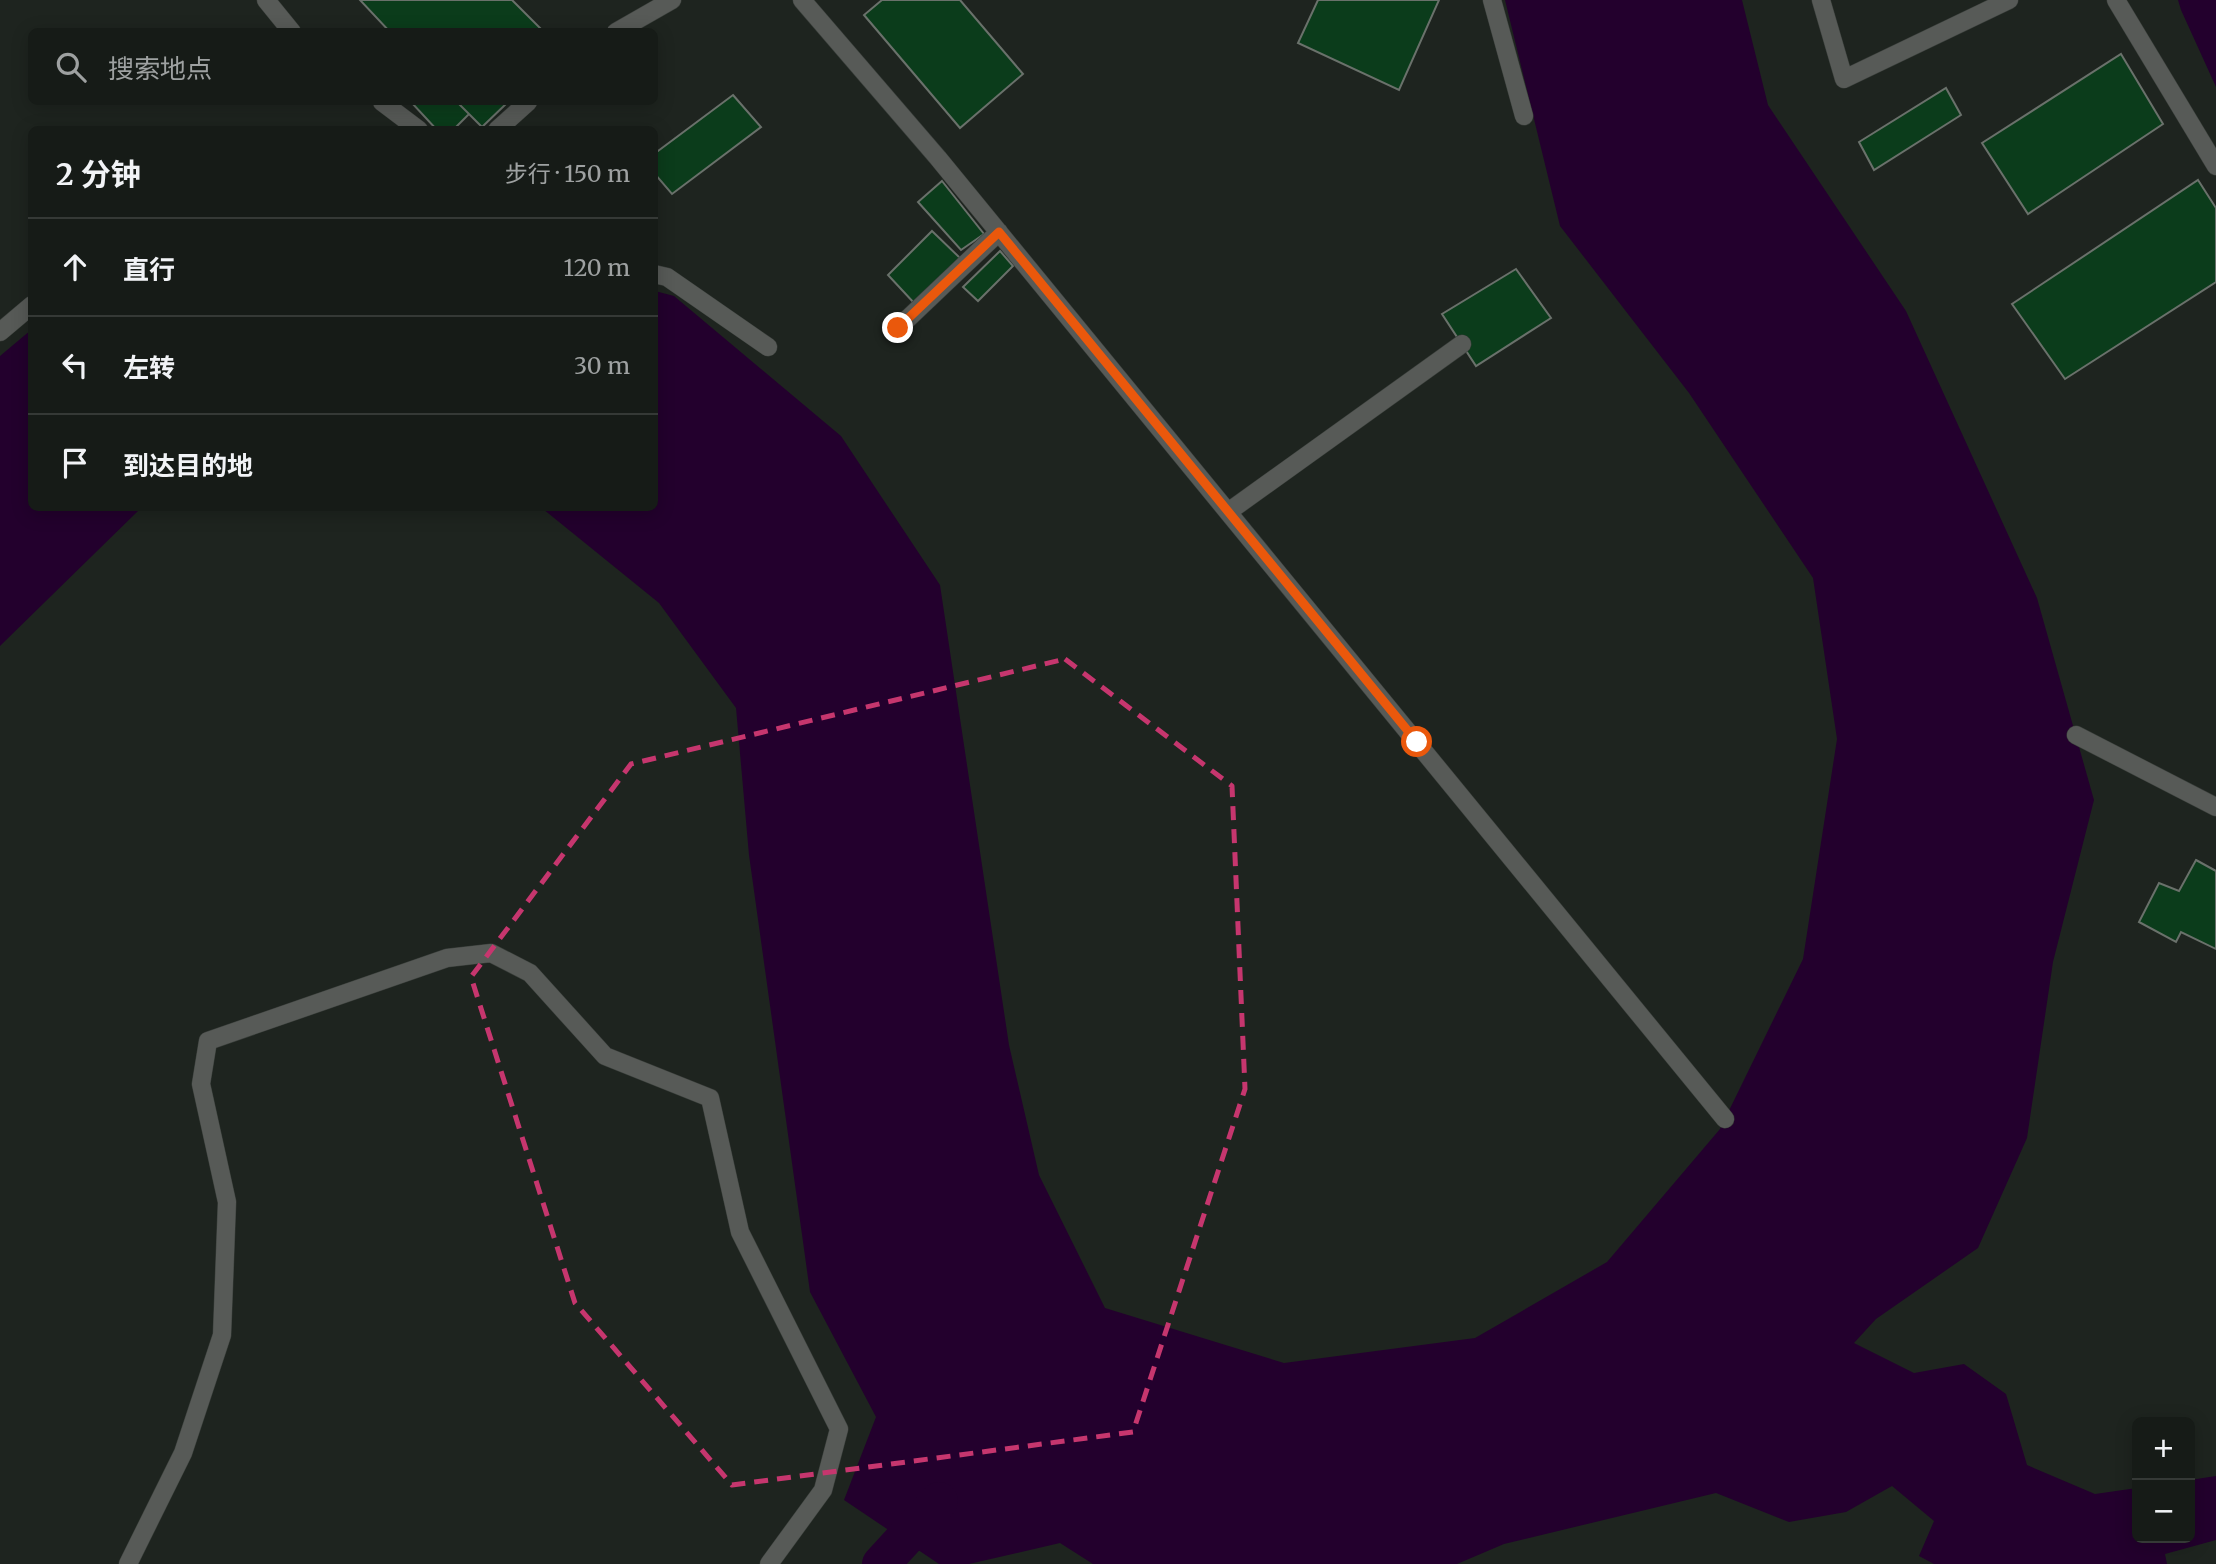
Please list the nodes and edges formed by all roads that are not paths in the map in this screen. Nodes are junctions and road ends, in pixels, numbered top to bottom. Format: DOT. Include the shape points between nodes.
graph roads {
  1 [pos="266,0"];
  2 [pos="672,0"];
  3 [pos="1492,0"];
  4 [pos="1821,0"];
  5 [pos="2009,0"];
  6 [pos="2116,0"];
  7 [pos="804,1"];
  8 [pos="289,28"];
  9 [pos="623,28"];
  10 [pos="386,105"];
  11 [pos="525,105"];
  12 [pos="1524,116"];
  13 [pos="414,126"];
  14 [pos="501,126"];
  15 [pos="2216,166"];
  16 [pos="999,232"];
  17 [pos="658,275"];
  18 [pos="28,308"];
  19 [pos="898,328"];
  20 [pos="0,332"];
  21 [pos="1462,344"];
  22 [pos="768,347"];
  23 [pos="1228,512"];
  24 [pos="2076,736"];
  25 [pos="2216,807"];
  26 [pos="1725,1119"];
  27 [pos="128,1564"];
  28 [pos="769,1564"];
  1 -- 8 [label="street"];
  2 -- 9 [label="street"];
  3 -- 12 [label="street"];
  4 -- 5 [label="street" via="1844,79"];
  6 -- 15 [label="street"];
  7 -- 16 [label="street"];
  10 -- 13 [label="street"];
  11 -- 14 [label="street"];
  16 -- 19 [label="street"];
  16 -- 23 [label="street"];
  17 -- 22 [label="street"];
  18 -- 20 [label="street"];
  21 -- 23 [label="street"];
  23 -- 26 [label="street"];
  24 -- 25 [label="street"];
  27 -- 28 [label="street" via="183,1452 222,1335 227,1202 201,1084 208,1041 447,958 491,953 530,973 605,1056 710,1098 740,1232 839,1429 823,1490"];
}
